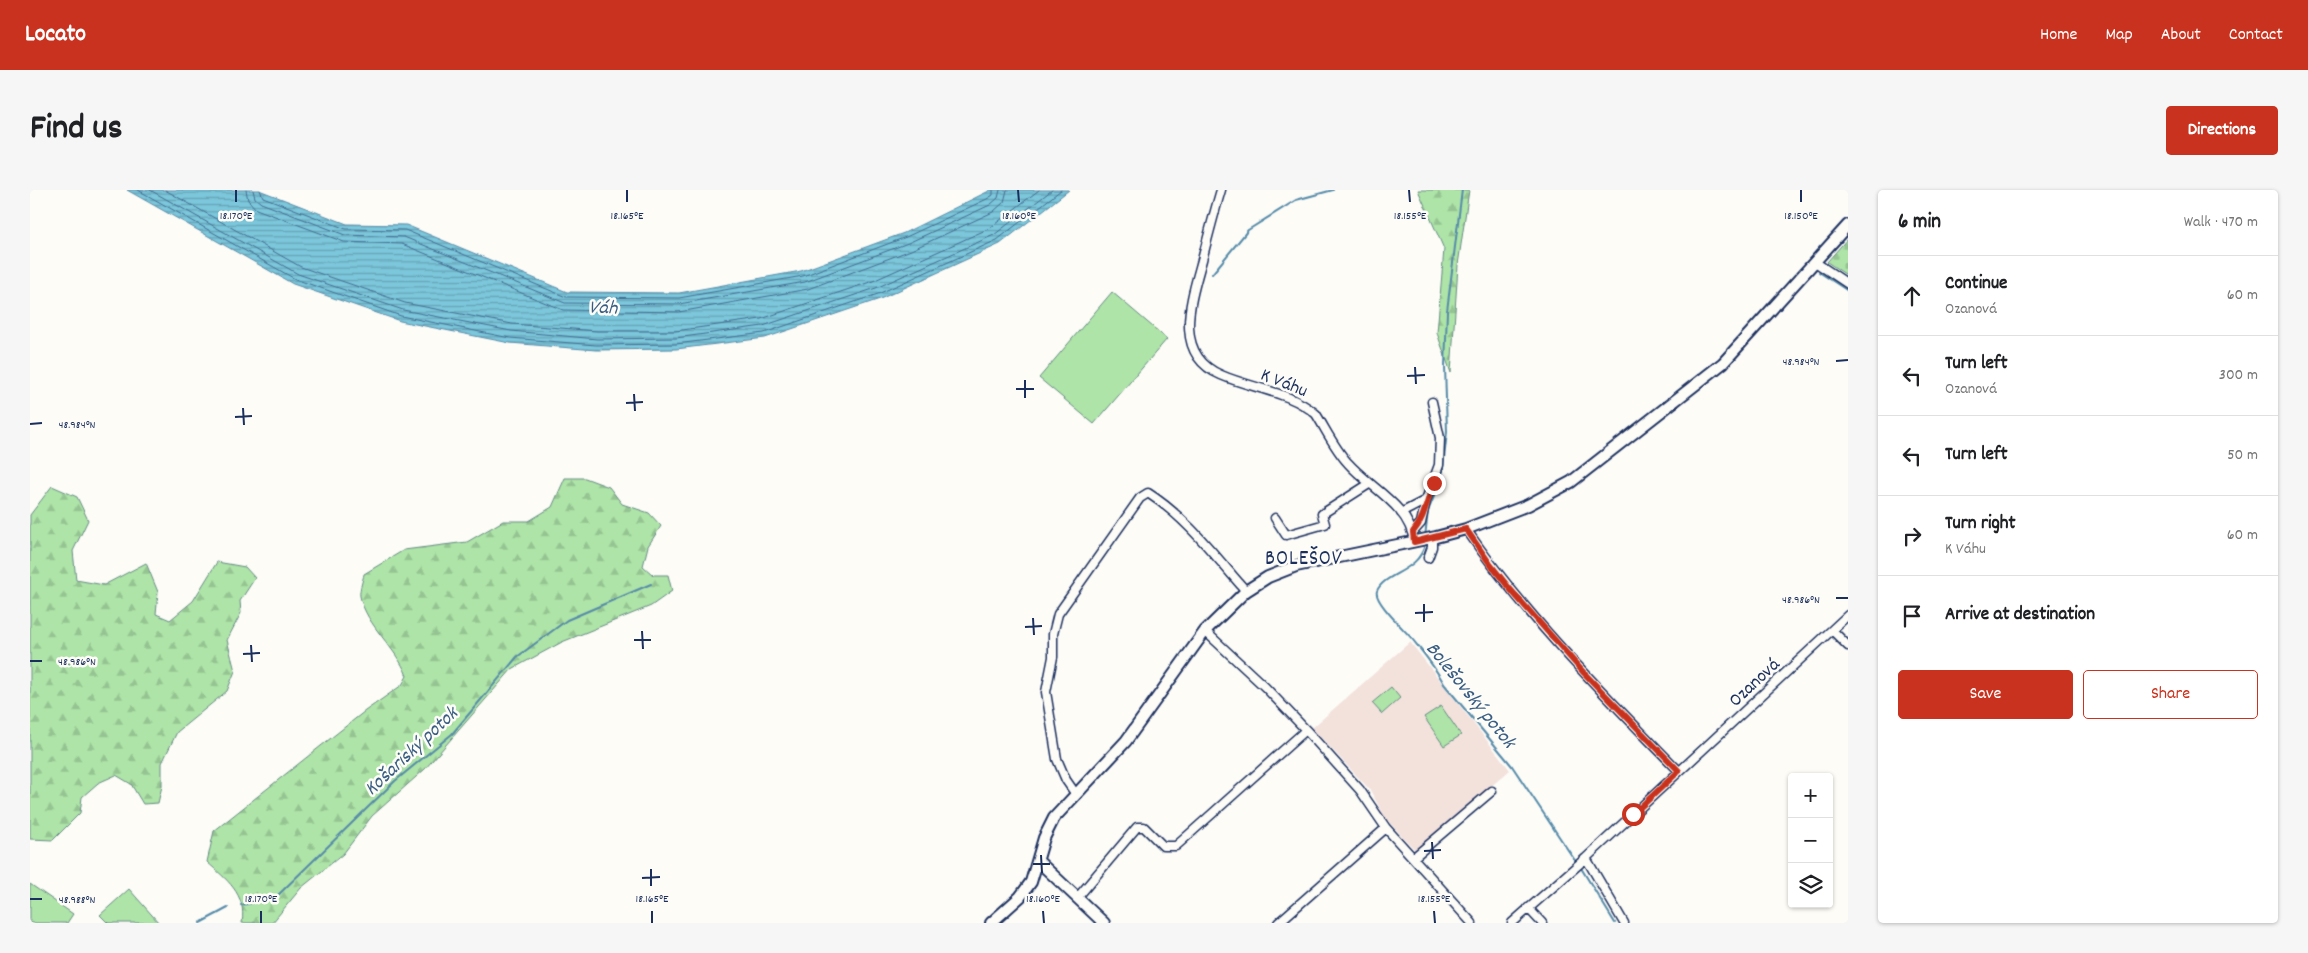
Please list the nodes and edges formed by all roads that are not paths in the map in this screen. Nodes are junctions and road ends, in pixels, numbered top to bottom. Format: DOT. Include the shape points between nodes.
graph roads {
  1 [pos="1220,190"];
  2 [pos="1848,226"];
  3 [pos="1816,262"];
  4 [pos="1848,284"];
  5 [pos="1432,402"];
  6 [pos="1369,484"];
  7 [pos="1426,500"];
  8 [pos="1401,512"];
  9 [pos="1276,518"];
  10 [pos="1466,529"];
  11 [pos="1421,538"];
  12 [pos="1428,558"];
  13 [pos="1246,590"];
  14 [pos="1848,614"];
  15 [pos="1206,630"];
  16 [pos="1832,630"];
  17 [pos="1848,646"];
  18 [pos="1306,730"];
  19 [pos="1679,771"];
  20 [pos="1492,791"];
  21 [pos="1075,793"];
  22 [pos="1386,828"];
  23 [pos="1413,858"];
  24 [pos="1038,862"];
  25 [pos="1581,862"];
  26 [pos="1078,897"];
  27 [pos="1528,908"];
  28 [pos="991,923"];
  29 [pos="1104,923"];
  30 [pos="1278,923"];
  31 [pos="1472,923"];
  32 [pos="1512,923"];
  33 [pos="1542,923"];
  34 [pos="1624,923"];
  1 -- 6 [label="street, K Váhu" via="1188,316 1191,341 1201,362 1222,375 1302,403 1316,414 1344,458"];
  2 -- 3 [label="main road"];
  3 -- 4 [label="street"];
  3 -- 10 [label="main road" via="1723,363 1585,472 1528,505"];
  5 -- 7 [label="street" via="1440,438 1440,465"];
  6 -- 8 [label="street, K Váhu"];
  6 -- 9 [label="street" via="1322,514 1325,524 1286,535"];
  7 -- 8 [label="street"];
  7 -- 11 [label="street"];
  8 -- 11 [label="street, K Váhu"];
  10 -- 11 [label="main road"];
  10 -- 19 [label="street" via="1490,564 1566,652"];
  11 -- 12 [label="street" via="1432,547"];
  11 -- 13 [label="main road" via="1296,566"];
  13 -- 15 [label="main road"];
  13 -- 21 [label="street" via="1168,506 1148,493 1140,498 1058,614 1053,634 1053,657 1046,692 1057,759"];
  14 -- 16 [label="street, Ozanová"];
  15 -- 18 [label="street"];
  15 -- 21 [label="main road" via="1126,741"];
  16 -- 17 [label="street"];
  16 -- 19 [label="street, Ozanová"];
  18 -- 22 [label="street" via="1360,790"];
  18 -- 26 [label="street" via="1176,846 1163,846 1144,827 1137,827"];
  19 -- 25 [label="street, Ozanová"];
  20 -- 23 [label="street"];
  21 -- 24 [label="main road" via="1048,827"];
  22 -- 23 [label="street"];
  22 -- 30 [label="street"];
  23 -- 31 [label="street"];
  24 -- 26 [label="main road"];
  24 -- 28 [label="main road" via="1027,887"];
  25 -- 27 [label="street, Ozanová"];
  25 -- 34 [label="street"];
  26 -- 29 [label="main road"];
  27 -- 32 [label="street, Ozanová"];
  27 -- 33 [label="street"];
}
